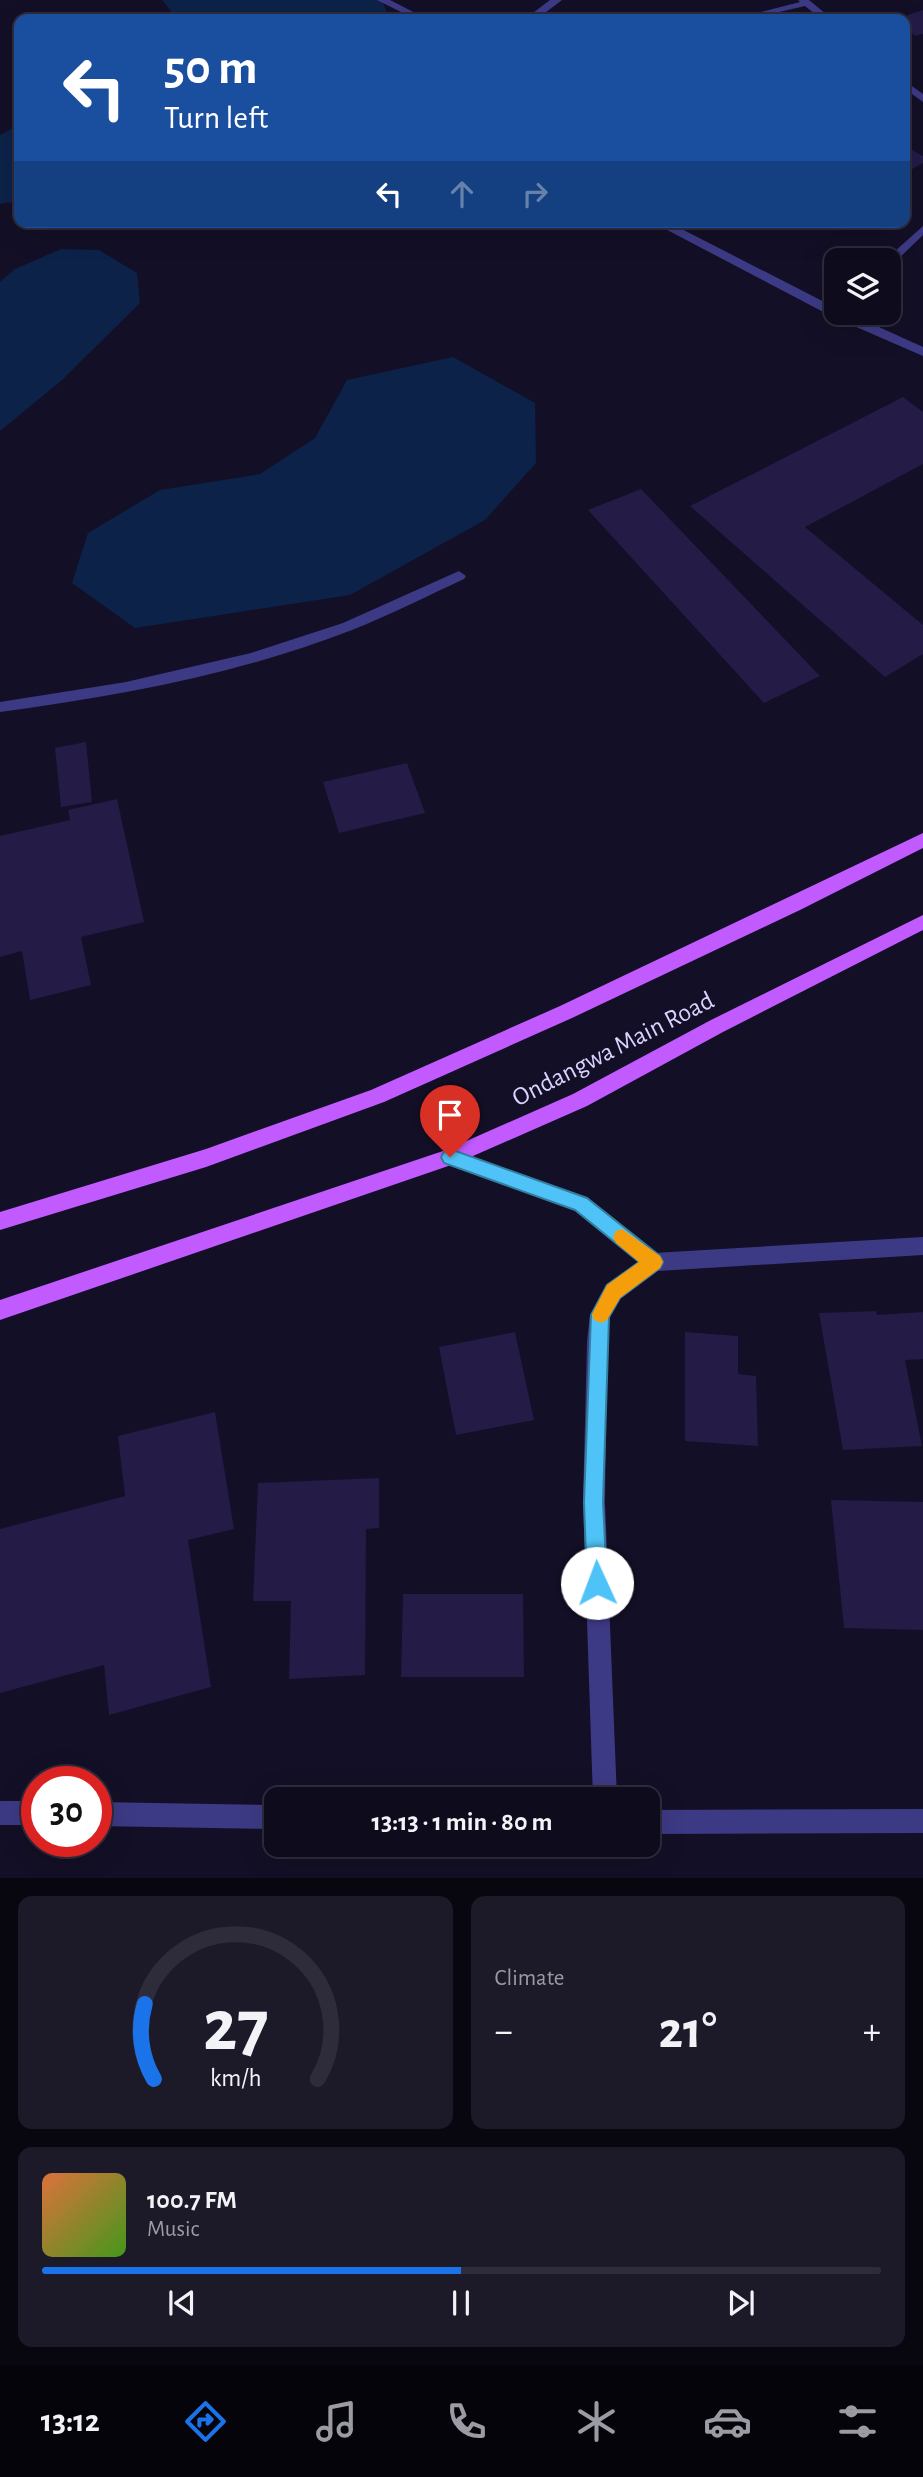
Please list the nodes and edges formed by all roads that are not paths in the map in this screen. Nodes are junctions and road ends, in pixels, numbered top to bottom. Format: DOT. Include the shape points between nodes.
graph roads {
  1 [pos="382,0"];
  2 [pos="557,0"];
  3 [pos="805,2"];
  4 [pos="411,14"];
  5 [pos="537,14"];
  6 [pos="758,14"];
  7 [pos="821,14"];
  8 [pos="669,228"];
  9 [pos="923,229"];
  10 [pos="901,250"];
  11 [pos="824,306"];
  12 [pos="873,325"];
  13 [pos="923,352"];
  14 [pos="459,576"];
  15 [pos="0,707"];
  16 [pos="923,840"];
  17 [pos="923,922"];
  18 [pos="450,1157"];
  19 [pos="0,1222"];
  20 [pos="923,1246"];
  21 [pos="654,1262"];
  22 [pos="0,1310"];
  23 [pos="605,1787"];
  24 [pos="0,1813"];
  25 [pos="21,1813"];
  26 [pos="112,1814"];
  27 [pos="264,1817"];
  28 [pos="923,1821"];
  29 [pos="660,1822"];
  1 -- 4 [label="lane"];
  2 -- 5 [label="street"];
  3 -- 6 [label="lane"];
  3 -- 7 [label="lane"];
  8 -- 11 [label="street"];
  9 -- 10 [label="lane"];
  12 -- 13 [label="street"];
  14 -- 15 [label="lane" via="334,632 219,668 100,694"];
  16 -- 19 [label="main road, Ondangwa Main Road" via="566,1012 377,1096 206,1158"];
  17 -- 18 [label="main road, Ondangwa Main Road" via="580,1100"];
  18 -- 21 [label="lane" via="581,1204"];
  18 -- 22 [label="main road, Ondangwa Main Road"];
  20 -- 21 [label="street"];
  21 -- 23 [label="street" via="613,1292 600,1315 597,1341 593,1502"];
  24 -- 25 [label="street"];
  26 -- 27 [label="street"];
  28 -- 29 [label="street"];
}
